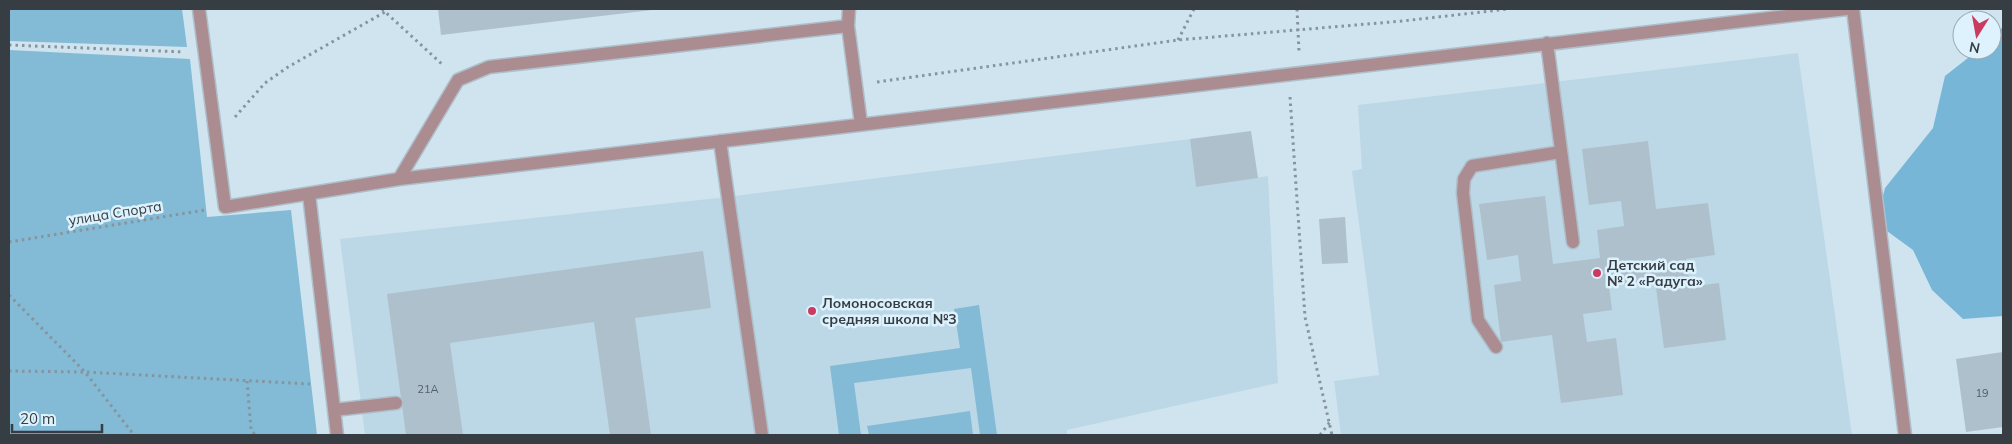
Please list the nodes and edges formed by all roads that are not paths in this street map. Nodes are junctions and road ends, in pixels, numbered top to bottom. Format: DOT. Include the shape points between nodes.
graph roads {
  1 [pos="199,9"];
  2 [pos="848,9"];
  3 [pos="1846,9"];
  4 [pos="1853,9"];
  5 [pos="1756,14"];
  6 [pos="848,26"];
  7 [pos="1547,43"];
  8 [pos="861,124"];
  9 [pos="720,141"];
  10 [pos="1561,152"];
  11 [pos="400,179"];
  12 [pos="309,194"];
  13 [pos="1573,242"];
  14 [pos="1496,347"];
  15 [pos="396,403"];
  16 [pos="334,410"];
  17 [pos="337,435"];
  18 [pos="762,435"];
  19 [pos="1905,435"];
  1 -- 12 [label="street" via="225,207"];
  2 -- 6 [label="street"];
  3 -- 5 [label="street"];
  4 -- 19 [label="street"];
  5 -- 7 [label="street"];
  6 -- 8 [label="street"];
  6 -- 11 [label="street" via="489,67 458,80"];
  7 -- 8 [label="street"];
  7 -- 10 [label="street"];
  8 -- 9 [label="street"];
  9 -- 11 [label="street"];
  9 -- 18 [label="street"];
  10 -- 13 [label="street"];
  10 -- 14 [label="street" via="1472,166 1464,179 1478,320"];
  11 -- 12 [label="street"];
  12 -- 16 [label="street"];
  15 -- 16 [label="street"];
  16 -- 17 [label="street"];
}
